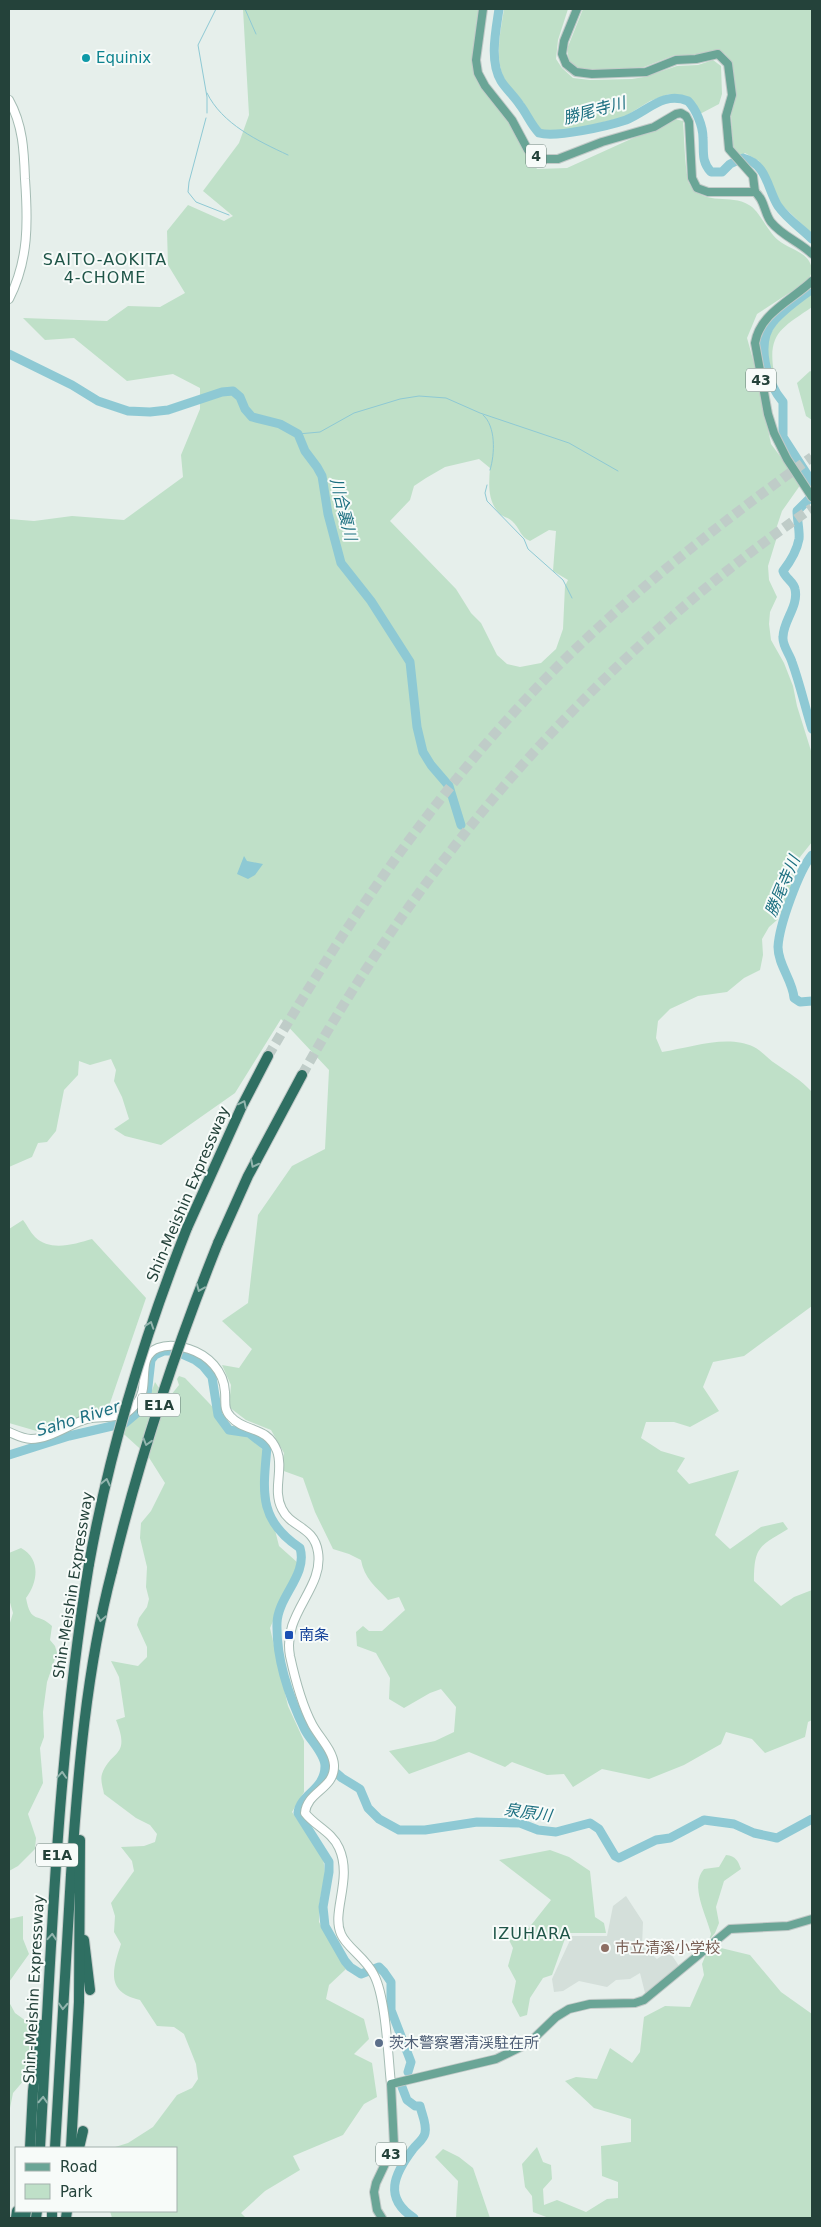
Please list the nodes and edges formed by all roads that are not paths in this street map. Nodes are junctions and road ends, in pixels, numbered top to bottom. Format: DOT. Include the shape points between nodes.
graph roads {
  1 [pos="483,9"];
  2 [pos="578,9"];
  3 [pos="9,100"];
  4 [pos="755,192"];
  5 [pos="812,254"];
  6 [pos="812,281"];
  7 [pos="9,299"];
  8 [pos="811,495"];
  9 [pos="268,1056"];
  10 [pos="302,1075"];
  11 [pos="9,1432"];
  12 [pos="90,1675"];
  13 [pos="79,1892"];
  14 [pos="812,1919"];
  15 [pos="49,1973"];
  16 [pos="90,1990"];
  17 [pos="391,2084"];
  18 [pos="33,2091"];
  19 [pos="83,2131"];
  20 [pos="24,2147"];
  21 [pos="30,2147"];
  22 [pos="40,2147"];
  23 [pos="56,2147"];
  24 [pos="71,2147"];
  25 [pos="79,2147"];
  26 [pos="382,2218"];
  1 -- 4 [label="main road, 4" via="476,60 478,73 512,120 528,150 536,156 545,160 558,159 654,127 681,113 689,122 692,178 696,188 708,192"];
  2 -- 4 [label="main road" via="562,54 566,64 576,72 646,72 676,60 718,54 723,58 728,64 732,94 726,116 729,149 753,176"];
  3 -- 7 [label="main road" via="22,131 28,220 24,258"];
  4 -- 5 [label="main road" via="762,199 766,215 773,224"];
  6 -- 8 [label="main road, 43" via="764,321 755,343 774,433"];
  15 -- 9 [label="highway, Shin-Meishin Expressway / E1A, one-way, bridge" via="62,1768 76,1640 105,1484 150,1325 187,1228"];
  10 -- 12 [label="highway, Shin-Meishin Expressway / E1A, one-way, bridge" via="248,1176 218,1243 168,1375 124,1519"];
  11 -- 17 [label="main road" via="33,1439 86,1420 126,1413 142,1395 145,1361 151,1352 160,1347 174,1346 198,1352 217,1368 230,1417 263,1433 275,1446 282,1511 311,1534 319,1554 316,1574 292,1623 289,1645 293,1671 306,1712 333,1758 333,1770 329,1782 307,1802 305,1813 334,1839 338,1847 345,1879 339,1929 374,1974 382,2003"];
  12 -- 13 [label="highway"];
  12 -- 23 [label="highway, Shin-Meishin Expressway / E1A, one-way" via="75,1823"];
  13 -- 16 [label="highway"];
  13 -- 24 [label="highway" via="78,2053"];
  14 -- 17 [label="main road" via="788,1926 730,1929 644,2000 569,2009 556,2016 529,2043 496,2059"];
  15 -- 18 [label="highway" via="43,1992"];
  22 -- 15 [label="highway, Shin-Meishin Expressway / E1A, one-way"];
  17 -- 26 [label="main road, 43" via="394,2145 374,2192"];
  18 -- 20 [label="highway"];
  18 -- 21 [label="highway"];
  19 -- 25 [label="highway"];
}
